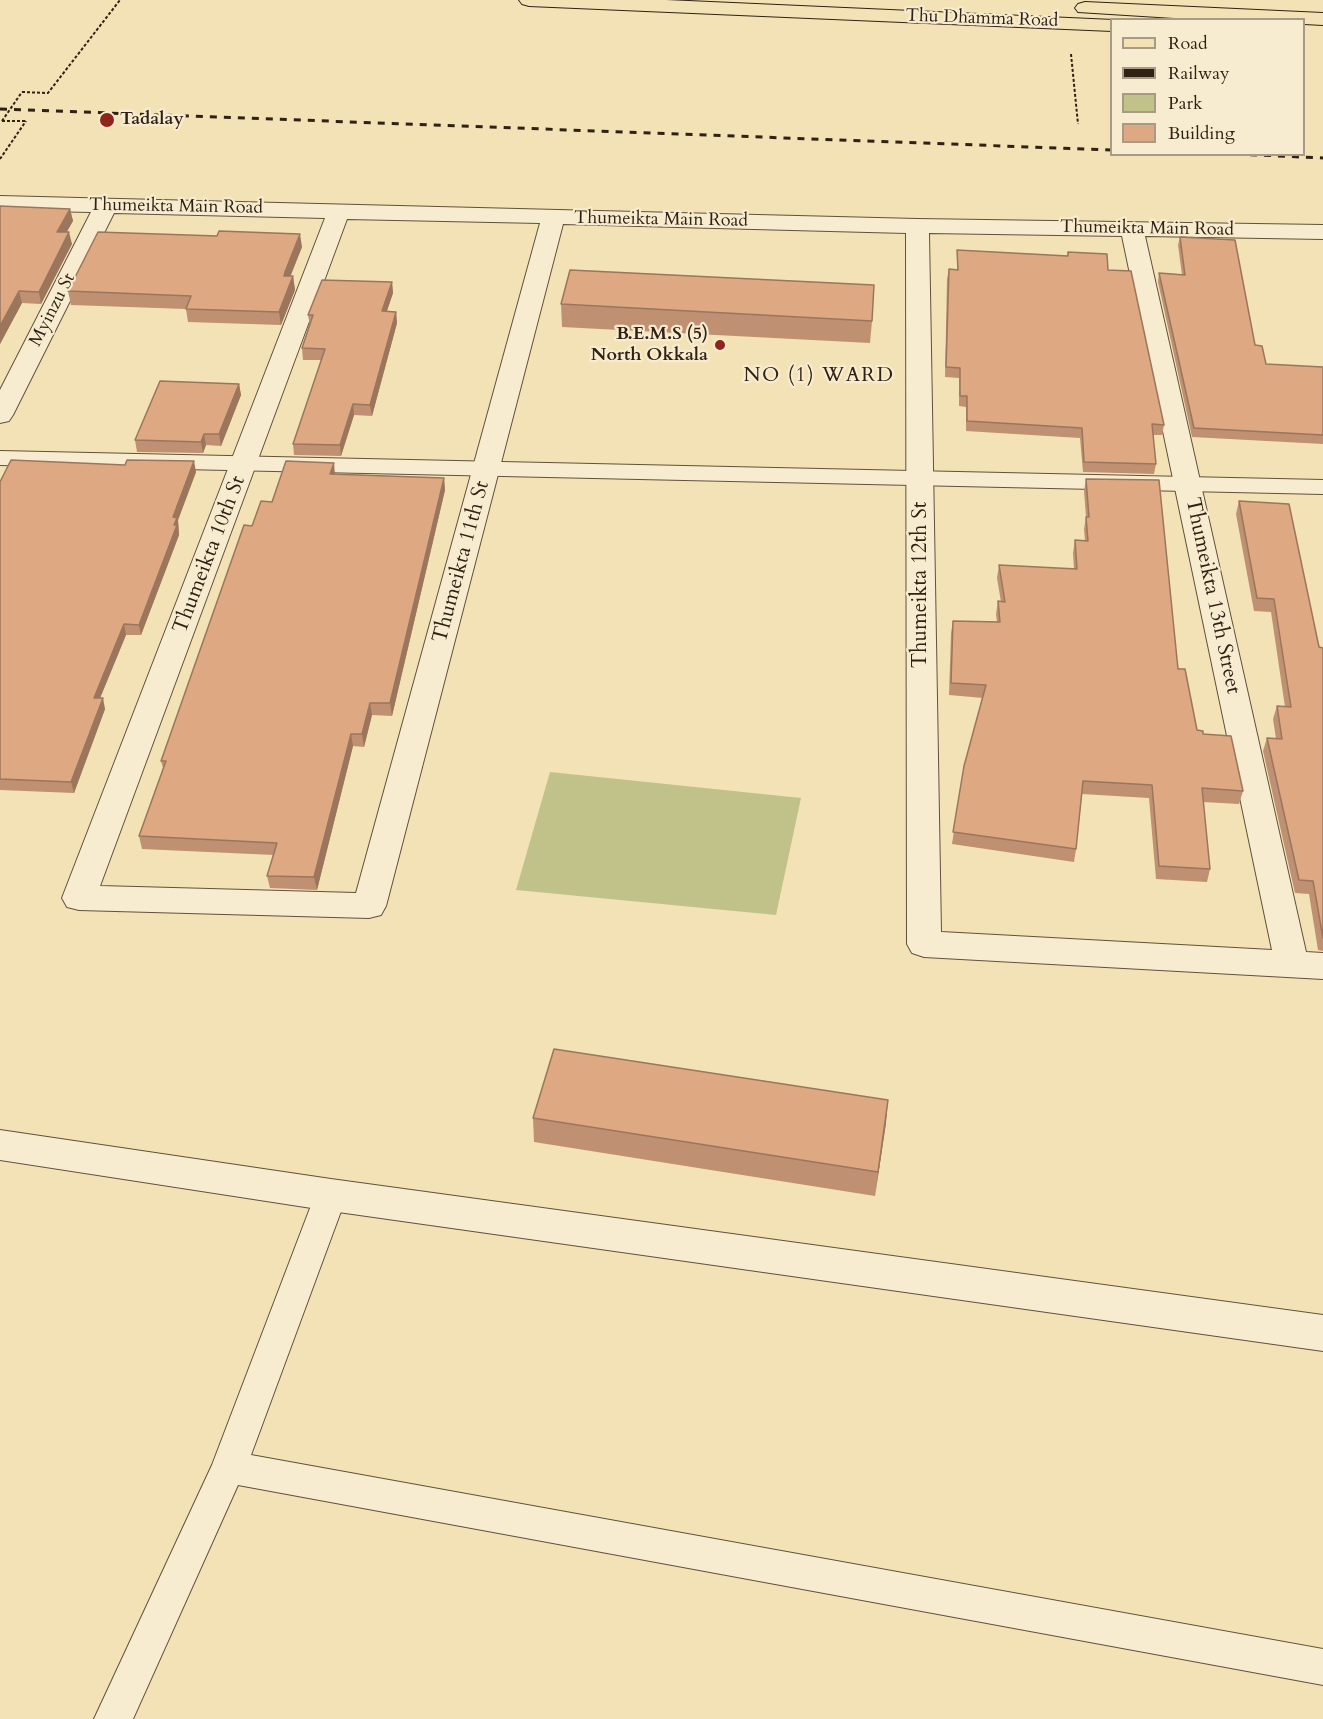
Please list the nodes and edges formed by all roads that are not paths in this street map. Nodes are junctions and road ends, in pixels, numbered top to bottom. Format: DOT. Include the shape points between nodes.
graph roads {
  1 [pos="529,0"];
  2 [pos="886,0"];
  3 [pos="894,0"];
  4 [pos="1231,17"];
  5 [pos="1277,18"];
  6 [pos="1305,19"];
  7 [pos="1323,19"];
  8 [pos="1110,25"];
  9 [pos="1305,34"];
  10 [pos="1323,35"];
  11 [pos="0,203"];
  12 [pos="106,205"];
  13 [pos="339,210"];
  14 [pos="553,218"];
  15 [pos="917,226"];
  16 [pos="1132,228"];
  17 [pos="1323,232"];
  18 [pos="0,415"];
  19 [pos="0,458"];
  20 [pos="244,463"];
  21 [pos="487,469"];
  22 [pos="920,478"];
  23 [pos="1187,484"];
  24 [pos="1323,487"];
  25 [pos="369,906"];
  26 [pos="1307,965"];
  27 [pos="0,1145"];
  28 [pos="331,1195"];
  29 [pos="1323,1333"];
  30 [pos="229,1467"];
  31 [pos="1323,1667"];
  32 [pos="113,1719"];
  1 -- 8 [label="main road, Thu Dhamma Road"];
  2 -- 3 [label="main road, Thu Dhamma Road"];
  3 -- 4 [label="main road, Thu Dhamma Road"];
  4 -- 5 [label="main road, Thu Dhamma Road"];
  6 -- 7 [label="main road, Thu Dhamma Road"];
  9 -- 10 [label="main road"];
  11 -- 12 [label="street, Thumeikta Main Road"];
  12 -- 13 [label="street, Thumeikta Main Road"];
  12 -- 18 [label="street, Myinzu St"];
  13 -- 14 [label="street, Thumeikta Main Road"];
  13 -- 20 [label="street, Thumeikta 10th St"];
  14 -- 15 [label="street, Thumeikta Main Road"];
  14 -- 21 [label="street, Thumeikta 11th St"];
  15 -- 16 [label="street, Thumeikta Main Road"];
  15 -- 22 [label="street, Thumeikta 12th St"];
  16 -- 17 [label="street, Thumeikta Main Road"];
  16 -- 23 [label="street, Thumeikta 13th Street"];
  19 -- 20 [label="lane"];
  20 -- 21 [label="lane"];
  20 -- 25 [label="street, Thumeikta 10th St" via="80,898"];
  21 -- 22 [label="lane"];
  21 -- 25 [label="street, Thumeikta 11th St"];
  22 -- 23 [label="lane"];
  22 -- 26 [label="street, Thumeikta 12th St" via="924,944"];
  23 -- 24 [label="lane"];
  23 -- 26 [label="street, Thumeikta 13th Street"];
  27 -- 28 [label="street"];
  28 -- 29 [label="street"];
  28 -- 30 [label="lane"];
  30 -- 31 [label="lane"];
  30 -- 32 [label="lane"];
}
